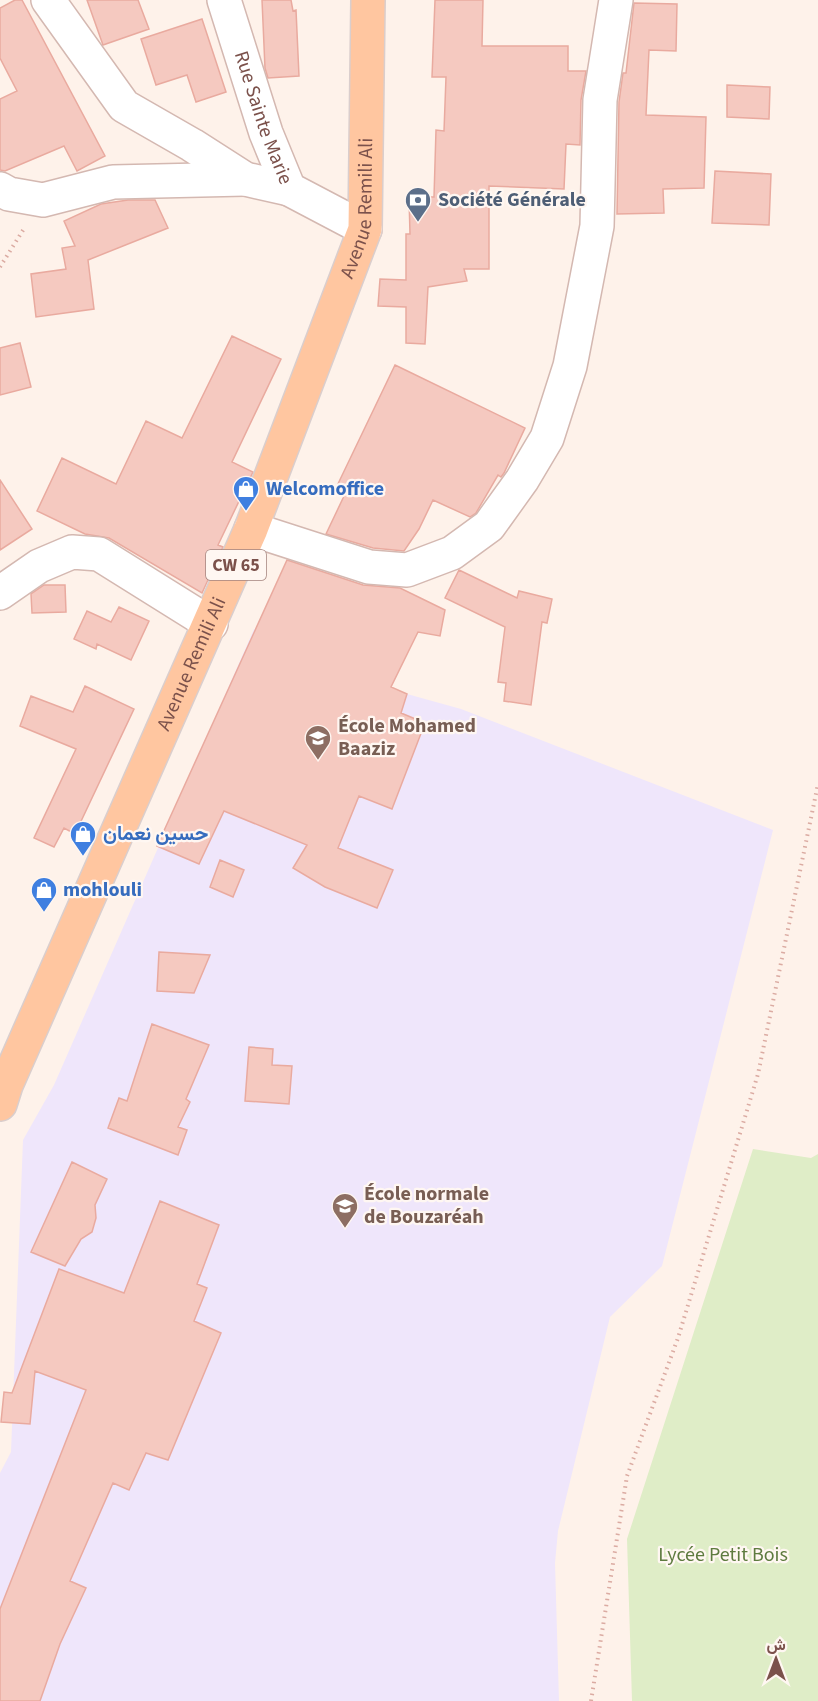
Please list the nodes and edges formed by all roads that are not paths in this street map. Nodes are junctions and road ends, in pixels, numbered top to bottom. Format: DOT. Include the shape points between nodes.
graph roads {
  1 [pos="48,0"];
  2 [pos="224,0"];
  3 [pos="368,0"];
  4 [pos="616,0"];
  5 [pos="245,179"];
  6 [pos="0,189"];
  7 [pos="289,189"];
  8 [pos="365,229"];
  9 [pos="251,529"];
  10 [pos="0,593"];
  11 [pos="211,624"];
  12 [pos="0,1104"];
  1 -- 5 [label="street" via="124,106"];
  2 -- 7 [label="street, Rue Sainte Marie" via="266,133"];
  3 -- 8 [label="main road, Avenue Remili Ali / CW 65"];
  4 -- 9 [label="street" via="600,100 597,226 570,366 547,438 522,480 489,526 452,553 407,570 369,567"];
  5 -- 6 [label="street" via="113,182 43,200"];
  5 -- 7 [label="street"];
  7 -- 8 [label="street, Rue Sainte Marie"];
  8 -- 9 [label="main road, Avenue Remili Ali / CW 65"];
  9 -- 11 [label="main road, Avenue Remili Ali / CW 65"];
  10 -- 11 [label="street" via="39,566 72,552 99,554"];
  11 -- 12 [label="main road, Avenue Remili Ali / CW 65"];
}
